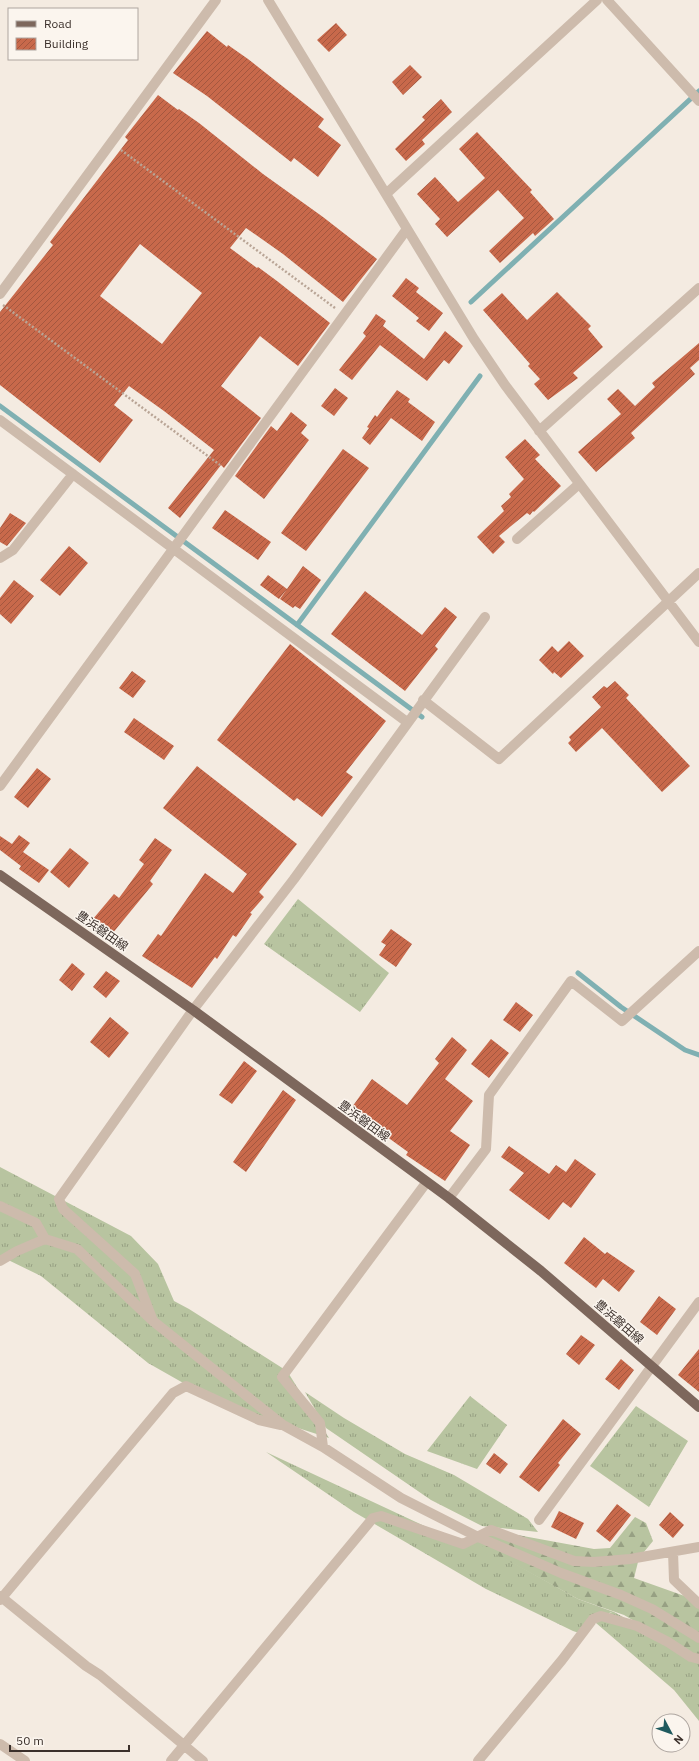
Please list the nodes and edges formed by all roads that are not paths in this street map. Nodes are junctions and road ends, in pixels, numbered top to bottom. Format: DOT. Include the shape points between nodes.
graph roads {
  1 [pos="216,0"];
  2 [pos="268,0"];
  3 [pos="598,0"];
  4 [pos="606,0"];
  5 [pos="699,101"];
  6 [pos="386,194"];
  7 [pos="407,229"];
  8 [pos="699,288"];
  9 [pos="0,294"];
  10 [pos="0,420"];
  11 [pos="539,431"];
  12 [pos="73,474"];
  13 [pos="579,484"];
  14 [pos="517,539"];
  15 [pos="174,549"];
  16 [pos="0,558"];
  17 [pos="699,573"];
  18 [pos="669,603"];
  19 [pos="485,617"];
  20 [pos="699,642"];
  21 [pos="422,702"];
  22 [pos="410,719"];
  23 [pos="0,786"];
  24 [pos="0,875"];
  25 [pos="699,951"];
  26 [pos="193,1010"];
  27 [pos="426,1183"];
  28 [pos="449,1198"];
  29 [pos="0,1206"];
  30 [pos="45,1239"];
  31 [pos="0,1261"];
  32 [pos="699,1302"];
  33 [pos="153,1321"];
  34 [pos="652,1367"];
  35 [pos="699,1407"];
  36 [pos="283,1425"];
  37 [pos="322,1446"];
  38 [pos="540,1520"];
  39 [pos="478,1537"];
  40 [pos="699,1547"];
  41 [pos="673,1552"];
  42 [pos="680,1586"];
  43 [pos="1,1598"];
  44 [pos="699,1604"];
  45 [pos="699,1610"];
  46 [pos="699,1638"];
  47 [pos="699,1658"];
  48 [pos="0,1744"];
  49 [pos="183,1745"];
  50 [pos="25,1761"];
  51 [pos="171,1761"];
  52 [pos="202,1761"];
  53 [pos="478,1761"];
  1 -- 9 [label="street"];
  2 -- 6 [label="street"];
  3 -- 6 [label="street"];
  4 -- 5 [label="street"];
  6 -- 7 [label="street"];
  7 -- 11 [label="street" via="474,339"];
  7 -- 15 [label="street"];
  8 -- 11 [label="street"];
  10 -- 12 [label="street"];
  11 -- 13 [label="street"];
  12 -- 15 [label="street"];
  12 -- 16 [label="street" via="13,550"];
  13 -- 14 [label="street"];
  13 -- 18 [label="street"];
  15 -- 22 [label="street"];
  15 -- 23 [label="street"];
  17 -- 18 [label="street"];
  18 -- 20 [label="street"];
  18 -- 21 [label="street" via="499,759"];
  19 -- 21 [label="street"];
  21 -- 22 [label="street"];
  22 -- 26 [label="street" via="294,879"];
  24 -- 26 [label="main road, 豊浜磐田線"];
  25 -- 28 [label="street" via="622,1021 571,981 489,1095 486,1149"];
  26 -- 27 [label="main road, 豊浜磐田線"];
  26 -- 33 [label="street" via="58,1199 63,1209 135,1274"];
  27 -- 28 [label="main road, 豊浜磐田線"];
  27 -- 37 [label="street" via="282,1377 320,1423"];
  28 -- 34 [label="main road, 豊浜磐田線" via="541,1271"];
  29 -- 30 [label="street" via="36,1223"];
  30 -- 31 [label="street"];
  30 -- 33 [label="street" via="77,1249"];
  32 -- 34 [label="street"];
  33 -- 36 [label="street"];
  34 -- 35 [label="main road, 豊浜磐田線"];
  34 -- 38 [label="street"];
  36 -- 37 [label="street"];
  36 -- 43 [label="street" via="259,1420 186,1386 173,1393"];
  37 -- 39 [label="street" via="401,1498"];
  39 -- 41 [label="street" via="491,1530 574,1561 630,1559"];
  39 -- 46 [label="street" via="652,1608"];
  39 -- 49 [label="street" via="463,1544 381,1516 373,1518"];
  40 -- 41 [label="street"];
  41 -- 42 [label="street" via="674,1580"];
  42 -- 44 [label="street"];
  42 -- 45 [label="street"];
  43 -- 49 [label="street" via="100,1675"];
  47 -- 53 [label="street" via="691,1657 637,1626 601,1616 592,1619 562,1660"];
  48 -- 50 [label="street"];
  49 -- 51 [label="street"];
  49 -- 52 [label="street"];
}
